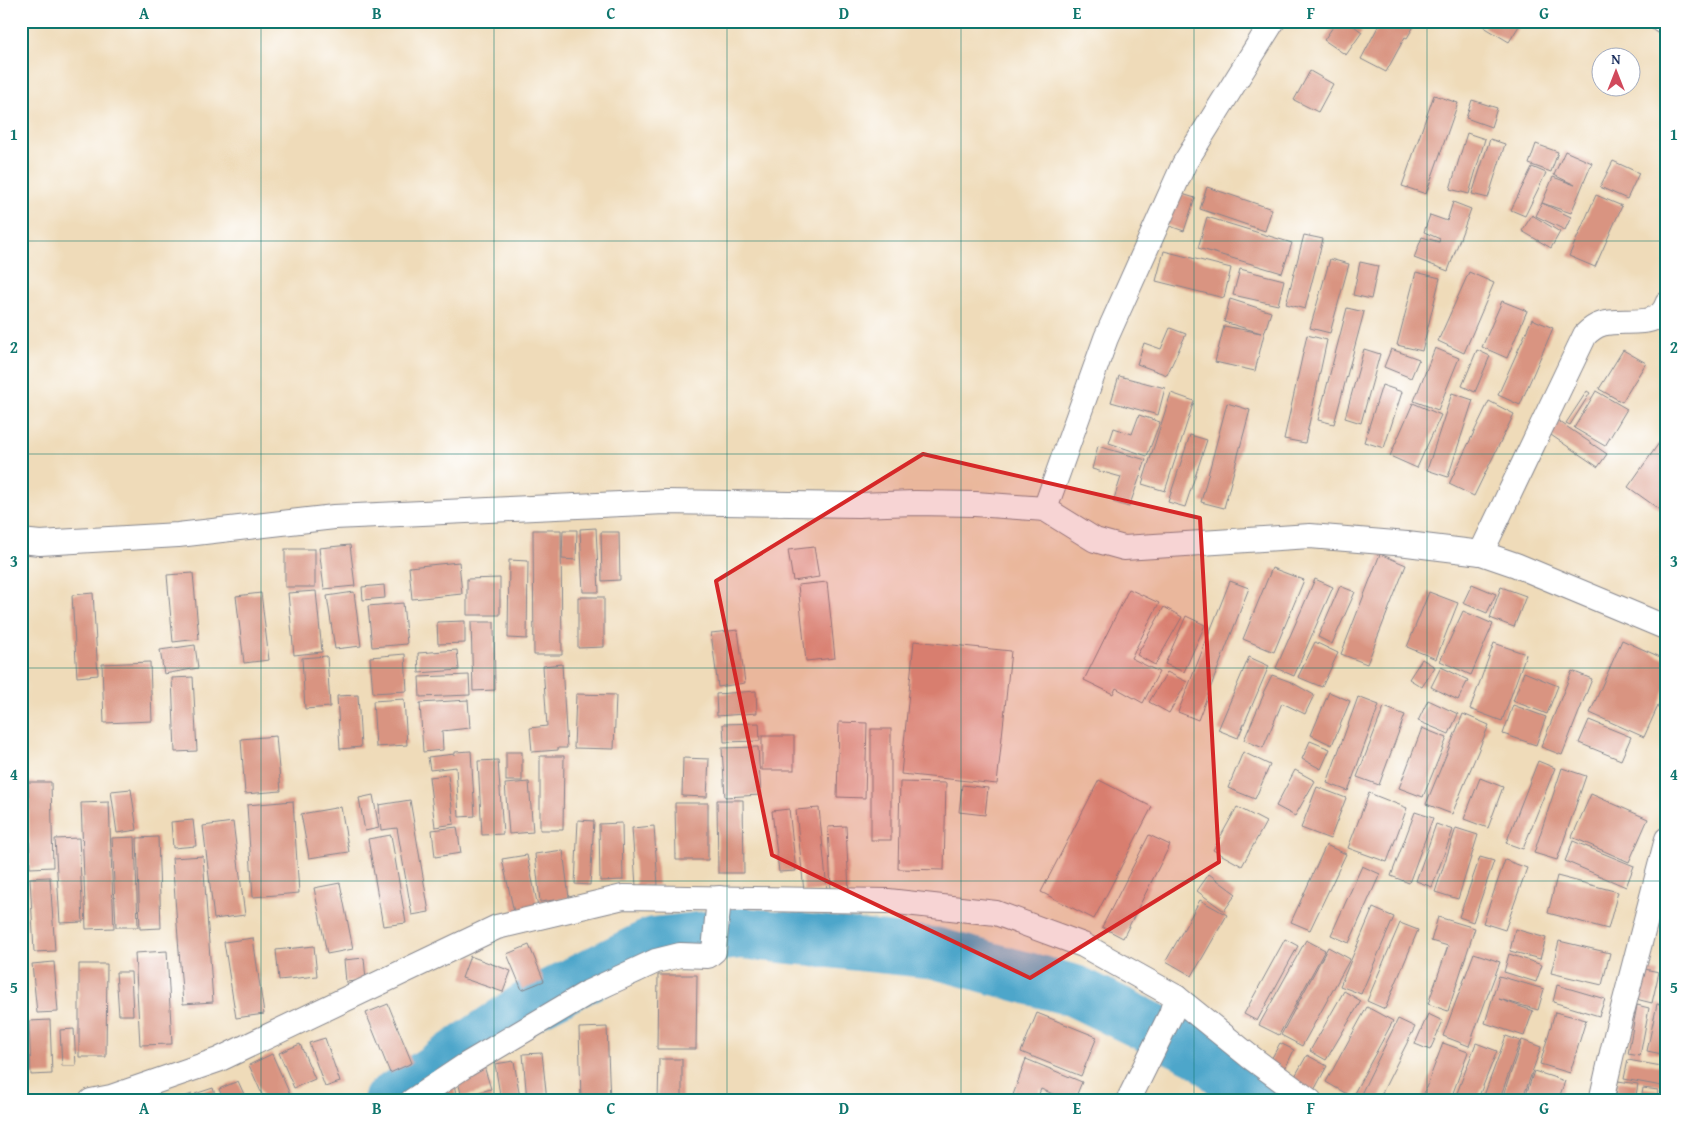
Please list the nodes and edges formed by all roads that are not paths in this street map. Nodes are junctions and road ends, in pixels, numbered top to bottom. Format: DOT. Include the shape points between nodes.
graph roads {
  1 [pos="1273,21"];
  2 [pos="1662,21"];
  3 [pos="1667,24"];
  4 [pos="1667,304"];
  5 [pos="1045,509"];
  6 [pos="21,541"];
  7 [pos="1481,553"];
  8 [pos="1667,628"];
  9 [pos="1667,838"];
  10 [pos="718,906"];
  11 [pos="1174,1006"];
  12 [pos="91,1101"];
  13 [pos="412,1101"];
  14 [pos="1128,1101"];
  15 [pos="1310,1101"];
  16 [pos="1601,1101"];
  1 -- 5 [label="street" via="1184,164 1106,338"];
  2 -- 3 [label="street"];
  4 -- 7 [label="street" via="1657,318 1603,323 1585,335"];
  5 -- 6 [label="street" via="975,504 858,506 665,502 334,517 178,535 40,543"];
  5 -- 7 [label="street" via="1095,540 1124,548 1310,536"];
  7 -- 8 [label="street"];
  9 -- 16 [label="street"];
  10 -- 11 [label="street" via="888,901 996,913 1083,944"];
  10 -- 12 [label="street" via="623,897 496,927 218,1060"];
  10 -- 13 [label="street" via="714,951 708,956 680,955 656,961 589,992"];
  11 -- 14 [label="street"];
  11 -- 15 [label="street"];
}
